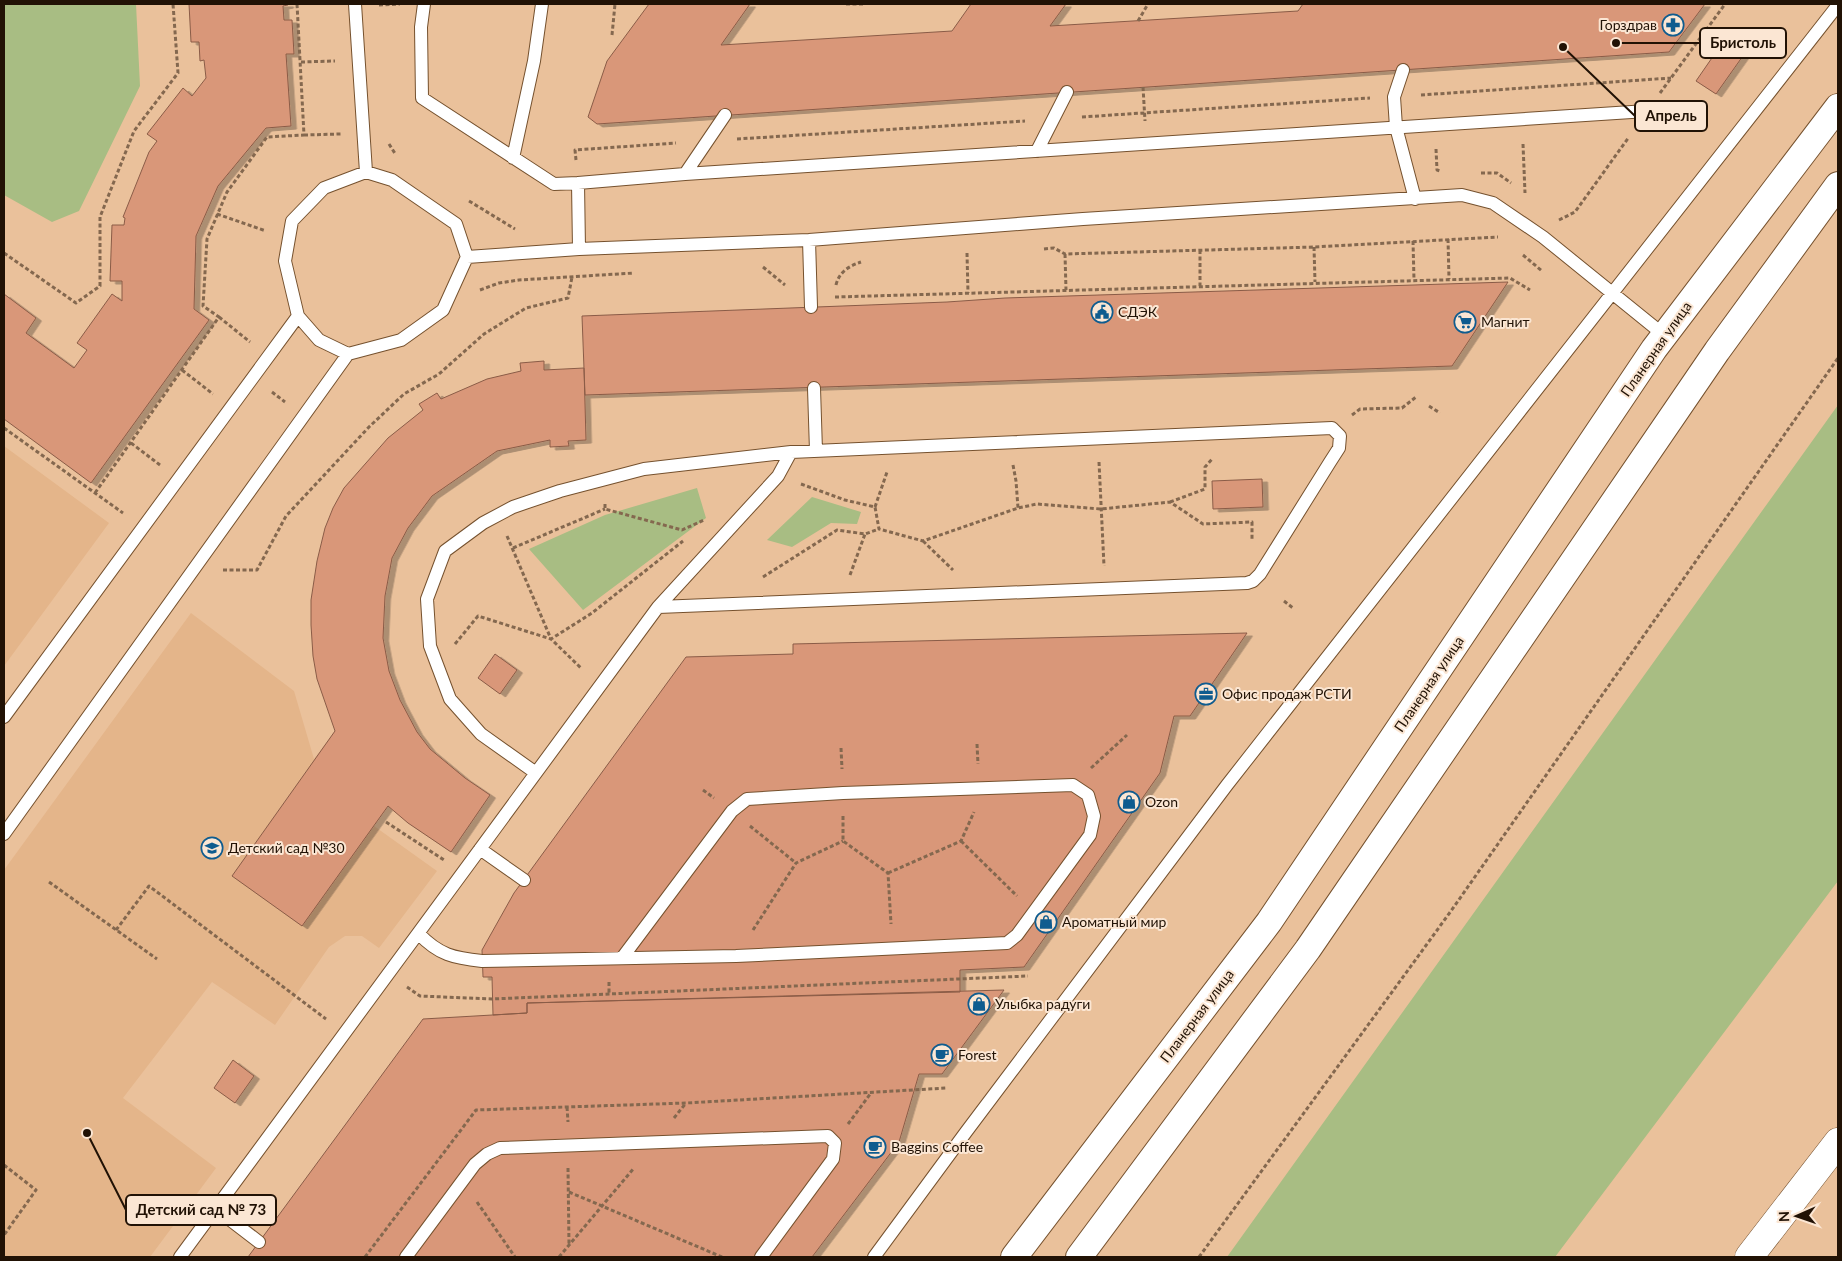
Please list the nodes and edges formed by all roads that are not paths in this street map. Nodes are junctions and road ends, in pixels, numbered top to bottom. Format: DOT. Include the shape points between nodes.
graph roads {
  1 [pos="355,4"];
  2 [pos="424,4"];
  3 [pos="542,4"];
  4 [pos="1838,6"];
  5 [pos="1403,70"];
  6 [pos="1067,92"];
  7 [pos="1838,107"];
  8 [pos="1647,111"];
  9 [pos="725,115"];
  10 [pos="1396,128"];
  11 [pos="1036,151"];
  12 [pos="513,158"];
  13 [pos="366,172"];
  14 [pos="685,174"];
  15 [pos="578,183"];
  16 [pos="1838,185"];
  17 [pos="1415,199"];
  18 [pos="809,240"];
  19 [pos="579,249"];
  20 [pos="467,257"];
  21 [pos="1613,294"];
  22 [pos="811,303"];
  23 [pos="298,316"];
  24 [pos="1664,335"];
  25 [pos="348,354"];
  26 [pos="814,388"];
  27 [pos="816,451"];
  28 [pos="791,452"];
  29 [pos="658,607"];
  30 [pos="4,716"];
  31 [pos="536,772"];
  32 [pos="4,834"];
  33 [pos="480,849"];
  34 [pos="524,880"];
  35 [pos="418,934"];
  36 [pos="622,958"];
  37 [pos="1838,1142"];
  38 [pos="216,1209"];
  39 [pos="259,1242"];
  40 [pos="180,1257"];
  41 [pos="406,1257"];
  42 [pos="761,1257"];
  43 [pos="874,1257"];
  44 [pos="1014,1257"];
  45 [pos="1079,1257"];
  46 [pos="1749,1257"];
  1 -- 13 [label="lane"];
  2 -- 12 [label="lane" via="421,27 422,98"];
  3 -- 12 [label="lane" via="534,61"];
  4 -- 21 [label="lane"];
  5 -- 10 [label="lane" via="1394,97"];
  6 -- 11 [label="lane"];
  7 -- 24 [label="street, Планерная улица"];
  8 -- 10 [label="lane"];
  9 -- 14 [label="lane"];
  10 -- 11 [label="lane"];
  10 -- 17 [label="lane"];
  11 -- 14 [label="lane"];
  12 -- 15 [label="lane" via="554,184"];
  13 -- 20 [label="lane" via="392,180 456,224"];
  13 -- 23 [label="lane" via="324,188 292,221 285,261"];
  14 -- 15 [label="lane"];
  15 -- 19 [label="lane"];
  16 -- 45 [label="street" via="1717,351 1308,949"];
  17 -- 18 [label="lane"];
  17 -- 21 [label="lane" via="1462,195 1493,203 1543,237"];
  18 -- 19 [label="lane"];
  18 -- 22 [label="lane"];
  19 -- 20 [label="lane"];
  20 -- 25 [label="lane" via="443,310 401,340"];
  21 -- 24 [label="lane"];
  21 -- 43 [label="lane" via="1228,785"];
  23 -- 25 [label="lane" via="319,340"];
  23 -- 30 [label="lane"];
  24 -- 44 [label="street, Планерная улица" via="1269,922"];
  25 -- 32 [label="lane"];
  26 -- 27 [label="lane"];
  27 -- 28 [label="lane"];
  27 -- 29 [label="lane" via="1332,428 1340,436 1338,448 1253,581"];
  28 -- 29 [label="lane" via="778,476"];
  28 -- 31 [label="lane" via="644,469 560,491 498,514 445,551 427,599 430,646 450,699 482,734"];
  29 -- 31 [label="lane"];
  31 -- 33 [label="lane"];
  33 -- 34 [label="lane"];
  33 -- 35 [label="lane"];
  35 -- 36 [label="lane" via="441,952 482,961"];
  35 -- 38 [label="lane"];
  36 -- 36 [label="lane" via="732,811 747,799 1073,785 1088,795 1094,816 1090,835 1017,935 1007,943"];
  37 -- 46 [label="highway"];
  38 -- 39 [label="lane"];
  38 -- 40 [label="lane"];
  41 -- 42 [label="lane" via="476,1164 500,1148 828,1136 835,1143 834,1159"];
}
